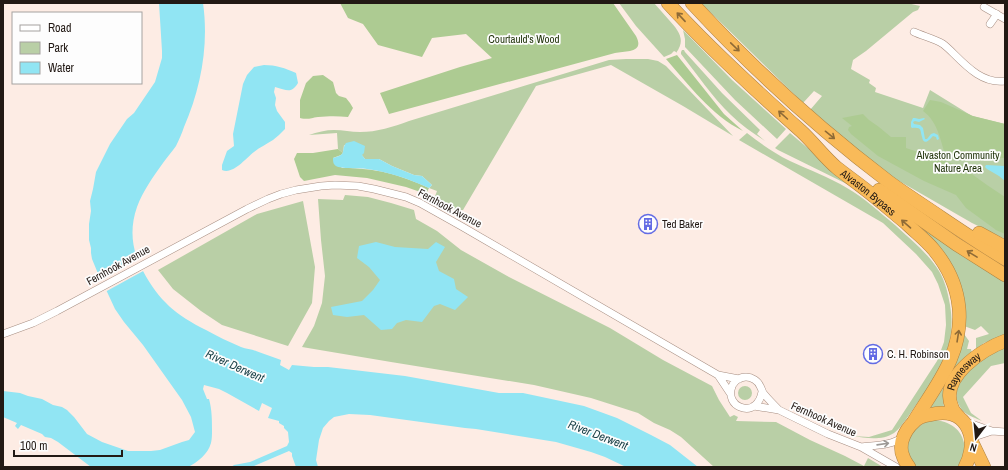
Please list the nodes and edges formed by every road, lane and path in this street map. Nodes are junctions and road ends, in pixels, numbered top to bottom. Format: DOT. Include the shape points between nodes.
graph roads {
  1 [pos="668,3"];
  2 [pos="692,3"];
  3 [pos="984,7"];
  4 [pos="997,14"];
  5 [pos="1005,19"];
  6 [pos="990,24"];
  7 [pos="914,32"];
  8 [pos="1005,81"];
  9 [pos="812,142"];
  10 [pos="919,202"];
  11 [pos="1005,247"];
  12 [pos="1005,259"];
  13 [pos="1005,275"];
  14 [pos="3,334"];
  15 [pos="1005,341"];
  16 [pos="718,375"];
  17 [pos="739,379"];
  18 [pos="762,392"];
  19 [pos="730,393"];
  20 [pos="754,406"];
  21 [pos="780,410"];
  22 [pos="961,419"];
  23 [pos="914,421"];
  24 [pos="992,431"];
  25 [pos="1005,432"];
  26 [pos="903,437"];
  27 [pos="971,439"];
  28 [pos="861,446"];
  29 [pos="896,467"];
  30 [pos="909,467"];
  31 [pos="965,467"];
  32 [pos="984,467"];
  9 -- 1 [label="highway, Alvaston Bypass, one-way" via="724,61"];
  2 -- 10 [label="highway, Alvaston Bypass, one-way" via="768,79 827,133 890,183"];
  3 -- 4 [label="street"];
  4 -- 5 [label="street"];
  4 -- 6 [label="street"];
  7 -- 8 [label="street" via="930,34 978,74 993,81"];
  13 -- 9 [label="highway, one-way" via="956,244"];
  23 -- 9 [label="highway, Alvaston Bypass, one-way" via="946,370 956,345 959,308 953,282 947,268 920,236 836,167"];
  10 -- 11 [label="highway"];
  10 -- 12 [label="highway"];
  14 -- 16 [label="street, Fernhook Avenue" via="33,323 268,199 296,190 358,186 406,197 420,203"];
  15 -- 22 [label="highway, Raynesway" via="980,353 956,376 950,390 950,402 954,412"];
  16 -- 17 [label="street, Fernhook Avenue"];
  16 -- 19 [label="street, Fernhook Avenue"];
  17 -- 18 [label="street, Fernhook Avenue" via="754,379"];
  17 -- 19 [label="street" via="731,387"];
  18 -- 20 [label="street" via="759,402"];
  18 -- 21 [label="street, Fernhook Avenue"];
  19 -- 20 [label="street, Fernhook Avenue" via="736,405 745,408"];
  20 -- 21 [label="street, Fernhook Avenue"];
  21 -- 28 [label="street, Fernhook Avenue" via="828,434"];
  22 -- 23 [label="highway" via="948,413 936,413"];
  22 -- 24 [label="street"];
  22 -- 27 [label="highway, Raynesway" via="969,429"];
  23 -- 26 [label="highway, Alvaston Bypass"];
  24 -- 25 [label="street"];
  24 -- 27 [label="street"];
  28 -- 26 [label="street, Fernhook Avenue, one-way" via="888,444"];
  26 -- 30 [label="highway" via="901,450"];
  27 -- 31 [label="highway"];
  27 -- 32 [label="highway"];
  28 -- 29 [label="street, Fernhook Avenue"];
}
